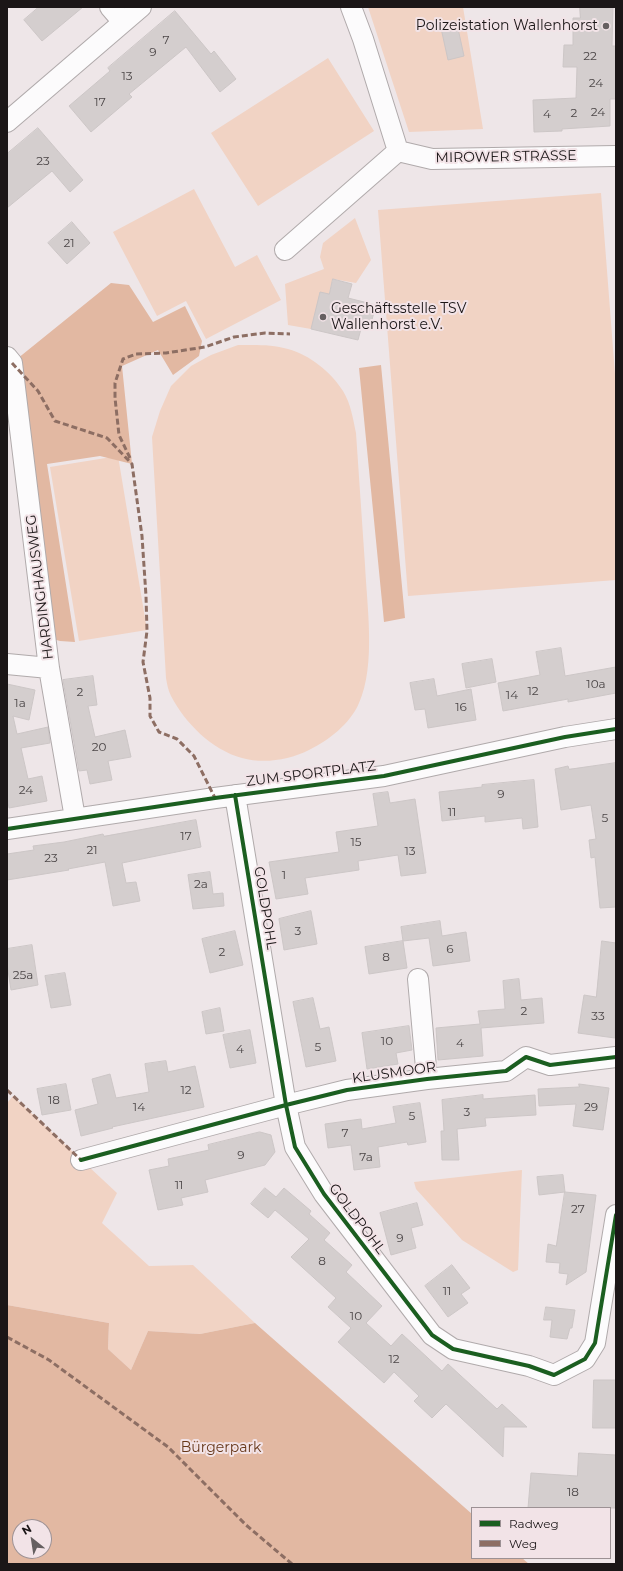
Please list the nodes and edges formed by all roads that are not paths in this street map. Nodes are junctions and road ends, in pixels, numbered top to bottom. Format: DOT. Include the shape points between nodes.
graph roads {
  1 [pos="110,7"];
  2 [pos="141,7"];
  3 [pos="351,7"];
  4 [pos="123,22"];
  5 [pos="7,122"];
  6 [pos="398,151"];
  7 [pos="616,156"];
  8 [pos="285,250"];
  9 [pos="7,357"];
  10 [pos="7,664"];
  11 [pos="49,668"];
  12 [pos="616,729"];
  13 [pos="235,795"];
  14 [pos="75,818"];
  15 [pos="7,829"];
  16 [pos="418,979"];
  17 [pos="616,1057"];
  18 [pos="426,1079"];
  19 [pos="286,1105"];
  20 [pos="81,1160"];
  21 [pos="616,1215"];
  1 -- 4 [label="street"];
  2 -- 4 [label="street"];
  3 -- 6 [label="street"];
  4 -- 5 [label="street"];
  6 -- 7 [label="street, MIROWER STRASSE" via="432,159"];
  6 -- 8 [label="street"];
  9 -- 11 [label="street, HARDINGHAUSWEG" via="12,363"];
  10 -- 11 [label="street"];
  11 -- 14 [label="street, HARDINGHAUSWEG"];
  12 -- 13 [label="street, ZUM SPORTPLATZ" via="565,737 384,776"];
  13 -- 14 [label="street, ZUM SPORTPLATZ"];
  13 -- 19 [label="street, GOLDPOHL"];
  14 -- 15 [label="street, ZUM SPORTPLATZ"];
  16 -- 18 [label="street, KLUSMOOR"];
  17 -- 18 [label="street, KLUSMOOR" via="550,1065 526,1057 506,1070"];
  18 -- 19 [label="street, KLUSMOOR" via="347,1090"];
  19 -- 20 [label="street, KLUSMOOR"];
  19 -- 21 [label="street, GOLDPOHL" via="295,1147 324,1194 432,1335 453,1349 529,1366 554,1375 585,1359 596,1343"];
}
